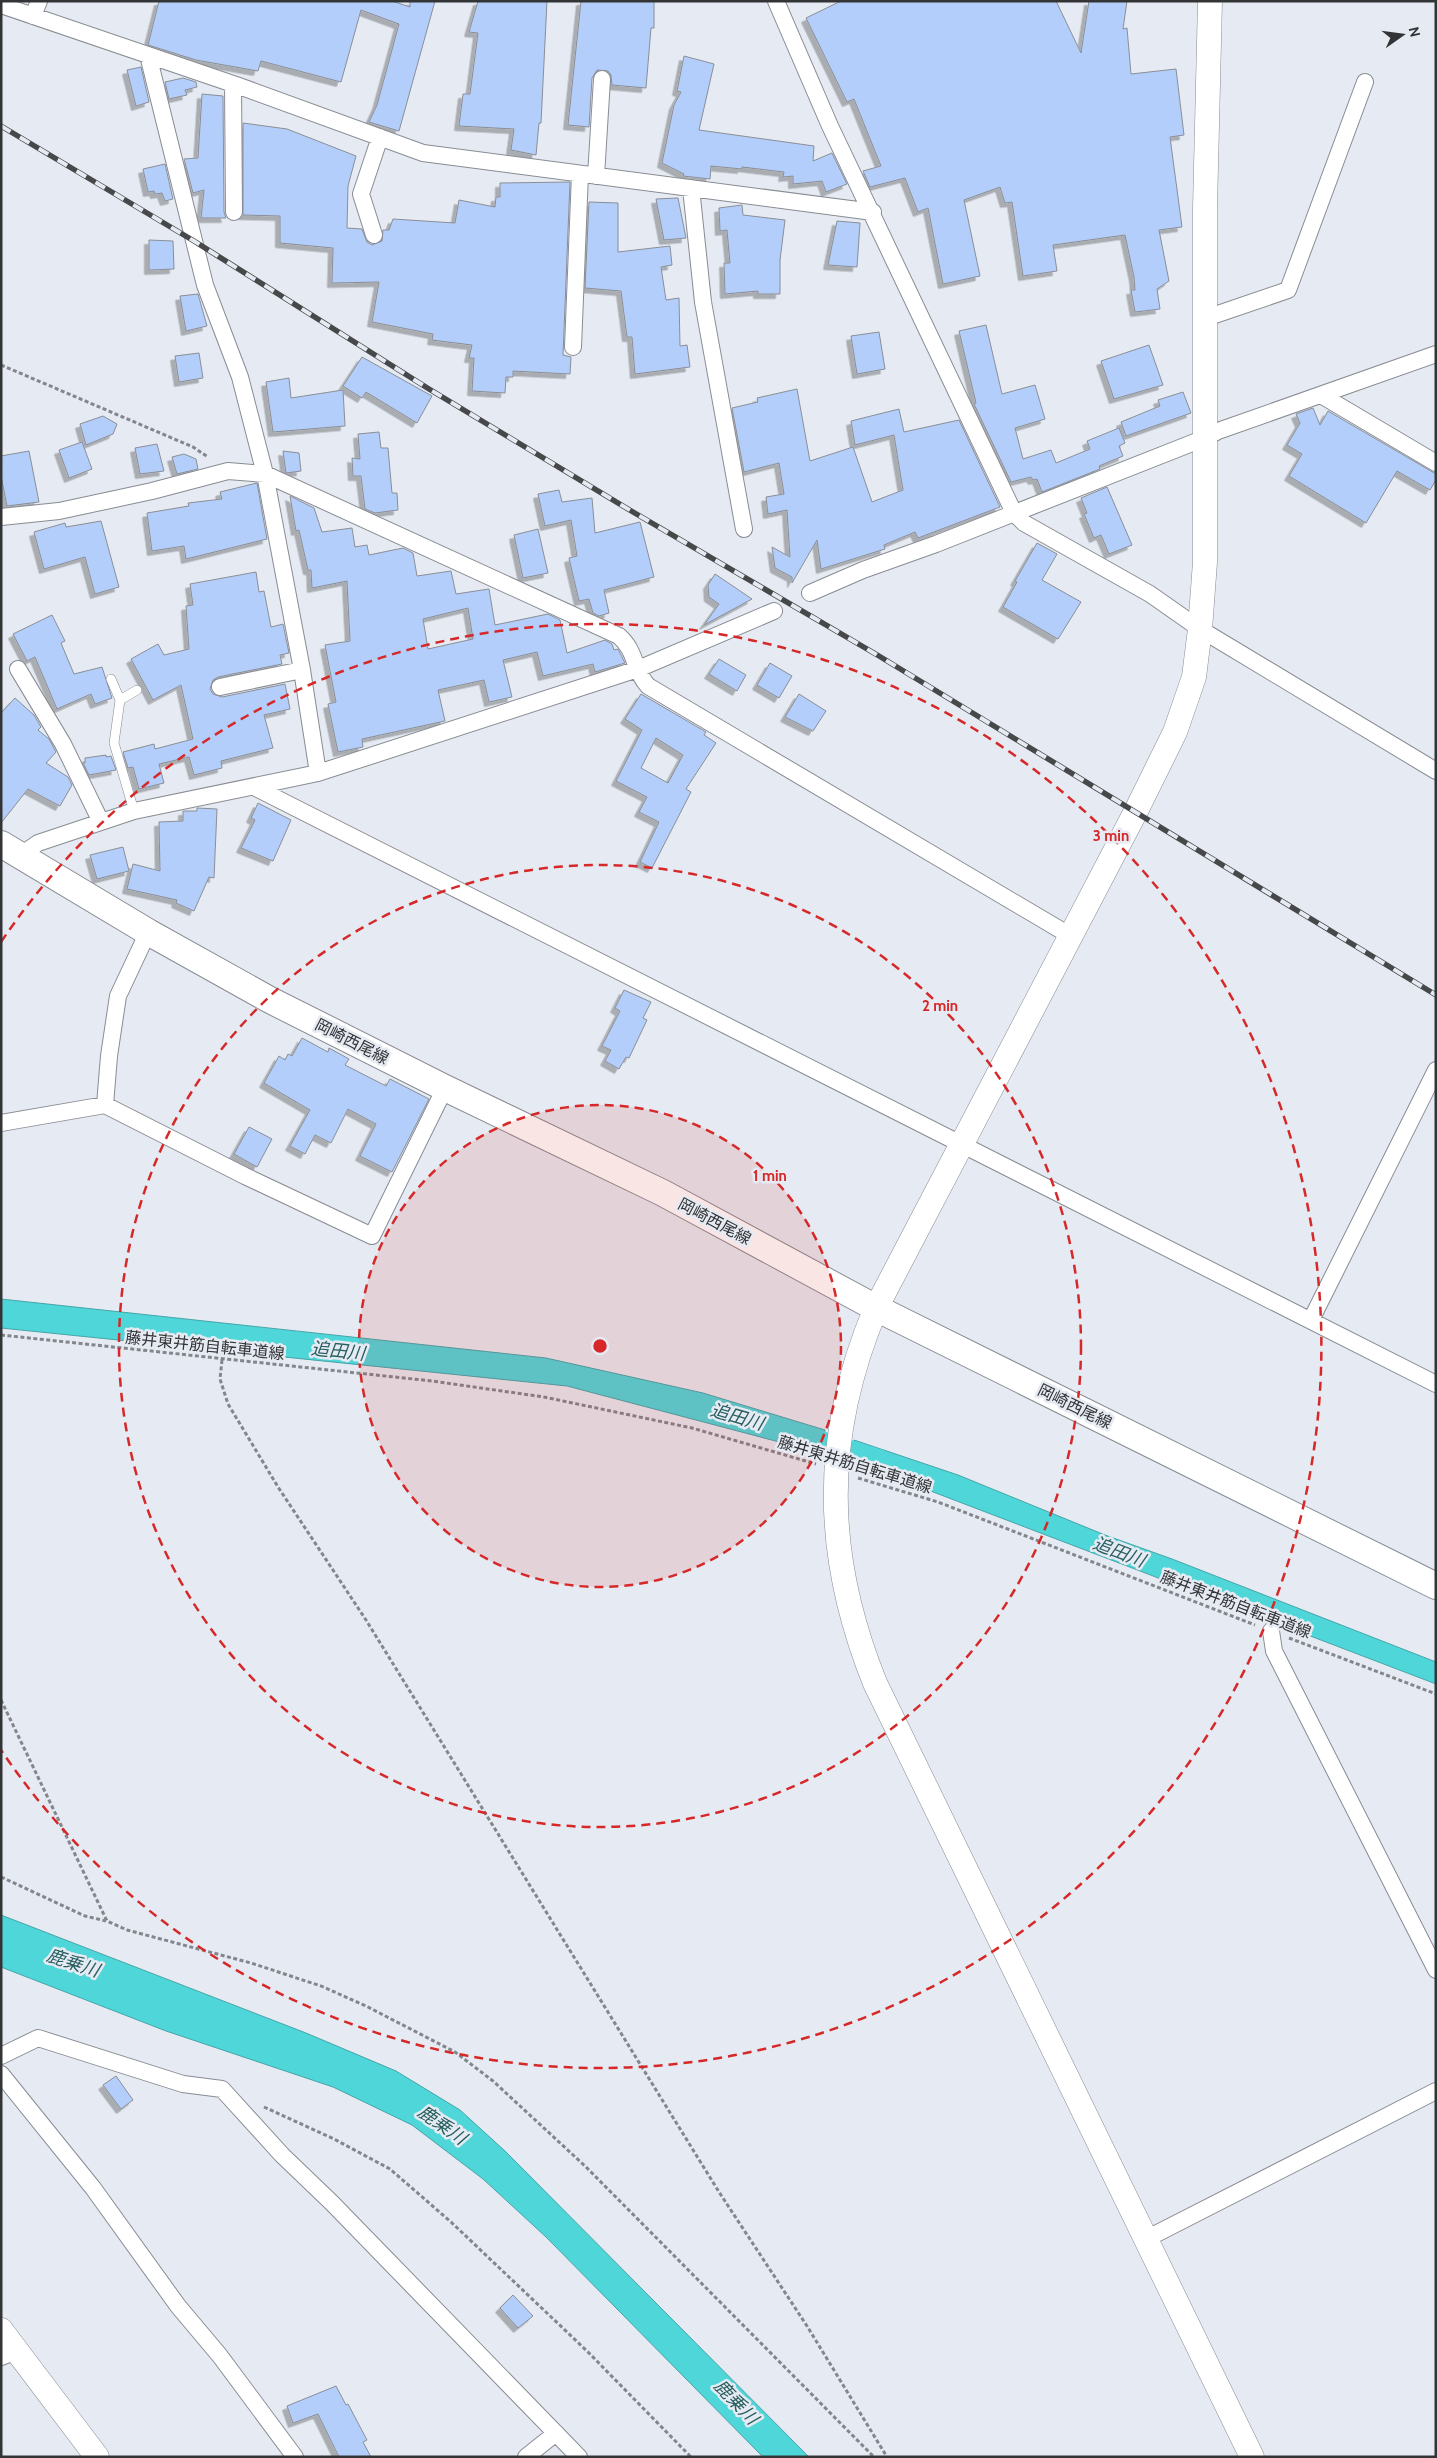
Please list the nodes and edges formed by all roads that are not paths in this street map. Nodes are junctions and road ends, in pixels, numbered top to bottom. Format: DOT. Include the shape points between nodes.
graph roads {
  1 [pos="776,1"];
  2 [pos="1210,1"];
  3 [pos="1,5"];
  4 [pos="36,8"];
  5 [pos="148,55"];
  6 [pos="602,79"];
  7 [pos="1365,82"];
  8 [pos="233,84"];
  9 [pos="380,137"];
  10 [pos="588,175"];
  11 [pos="691,188"];
  12 [pos="234,212"];
  13 [pos="873,212"];
  14 [pos="374,235"];
  15 [pos="1206,318"];
  16 [pos="573,347"];
  17 [pos="1436,354"];
  18 [pos="1321,396"];
  19 [pos="1205,438"];
  20 [pos="1436,463"];
  21 [pos="265,474"];
  22 [pos="1014,513"];
  23 [pos="1,518"];
  24 [pos="744,529"];
  25 [pos="810,593"];
  26 [pos="774,611"];
  27 [pos="1200,629"];
  28 [pos="18,669"];
  29 [pos="638,669"];
  30 [pos="302,670"];
  31 [pos="111,679"];
  32 [pos="220,687"];
  33 [pos="137,690"];
  34 [pos="120,700"];
  35 [pos="1436,771"];
  36 [pos="318,773"];
  37 [pos="254,787"];
  38 [pos="134,811"];
  39 [pos="101,822"];
  40 [pos="12,851"];
  41 [pos="148,932"];
  42 [pos="1069,935"];
  43 [pos="1436,1070"];
  44 [pos="445,1088"];
  45 [pos="105,1105"];
  46 [pos="1,1123"];
  47 [pos="962,1145"];
  48 [pos="876,1308"];
  49 [pos="1311,1320"];
  50 [pos="1436,1384"];
  51 [pos="1436,1586"];
  52 [pos="1271,1631"];
  53 [pos="1436,1970"];
  54 [pos="1,2056"];
  55 [pos="1,2074"];
  56 [pos="1436,2091"];
  57 [pos="1146,2239"];
  58 [pos="1,2330"];
  59 [pos="9,2354"];
  60 [pos="556,2433"];
  61 [pos="97,2457"];
  62 [pos="295,2457"];
  63 [pos="526,2457"];
  64 [pos="579,2457"];
  65 [pos="1252,2457"];
  1 -- 13 [label="street" via="830,126"];
  2 -- 15 [label="street"];
  3 -- 4 [label="street"];
  4 -- 5 [label="street"];
  5 -- 8 [label="street"];
  5 -- 21 [label="street" via="205,285 240,377"];
  6 -- 10 [label="street"];
  7 -- 15 [label="street" via="1288,290"];
  8 -- 9 [label="street"];
  8 -- 12 [label="street"];
  9 -- 10 [label="street" via="424,153"];
  9 -- 14 [label="street" via="361,194"];
  10 -- 11 [label="street"];
  10 -- 16 [label="street"];
  11 -- 13 [label="street"];
  11 -- 24 [label="street" via="703,302"];
  13 -- 22 [label="street"];
  15 -- 19 [label="street"];
  17 -- 18 [label="street"];
  18 -- 19 [label="street"];
  18 -- 20 [label="street"];
  19 -- 22 [label="street"];
  19 -- 27 [label="street" via="1205,562"];
  21 -- 23 [label="street" via="228,471 59,511"];
  21 -- 29 [label="street" via="619,636 632,650"];
  21 -- 30 [label="street"];
  22 -- 25 [label="street"];
  22 -- 27 [label="street" via="1024,523 1150,594"];
  26 -- 29 [label="street"];
  27 -- 35 [label="street"];
  27 -- 42 [label="street" via="1194,677 1175,732"];
  28 -- 39 [label="street" via="62,744"];
  29 -- 36 [label="street"];
  29 -- 42 [label="street" via="643,681 656,690"];
  30 -- 32 [label="street"];
  30 -- 36 [label="street"];
  31 -- 34 [label="lane"];
  33 -- 34 [label="lane"];
  34 -- 38 [label="lane" via="114,743"];
  36 -- 37 [label="street"];
  37 -- 38 [label="street"];
  37 -- 47 [label="street"];
  38 -- 39 [label="street"];
  39 -- 40 [label="street" via="38,843 28,850"];
  40 -- 41 [label="main road, 岡崎西尾線"];
  41 -- 44 [label="main road, 岡崎西尾線" via="270,1000"];
  41 -- 45 [label="street" via="118,996"];
  42 -- 47 [label="street"];
  43 -- 49 [label="street"];
  44 -- 45 [label="street" via="372,1236"];
  44 -- 48 [label="main road, 岡崎西尾線" via="663,1193"];
  45 -- 46 [label="street"];
  47 -- 48 [label="street"];
  47 -- 49 [label="street"];
  48 -- 51 [label="main road, 岡崎西尾線"];
  48 -- 57 [label="street" via="858,1357 839,1430 835,1468 839,1552 852,1614 866,1660 899,1733"];
  49 -- 50 [label="street"];
  52 -- 53 [label="street" via="1274,1652"];
  54 -- 60 [label="street" via="38,2038 183,2084 222,2089 282,2155"];
  55 -- 62 [label="street" via="93,2188 178,2306 220,2356"];
  56 -- 57 [label="street"];
  57 -- 65 [label="street"];
  58 -- 59 [label="street"];
  59 -- 61 [label="street"];
  60 -- 63 [label="street"];
  60 -- 64 [label="street"];
}
